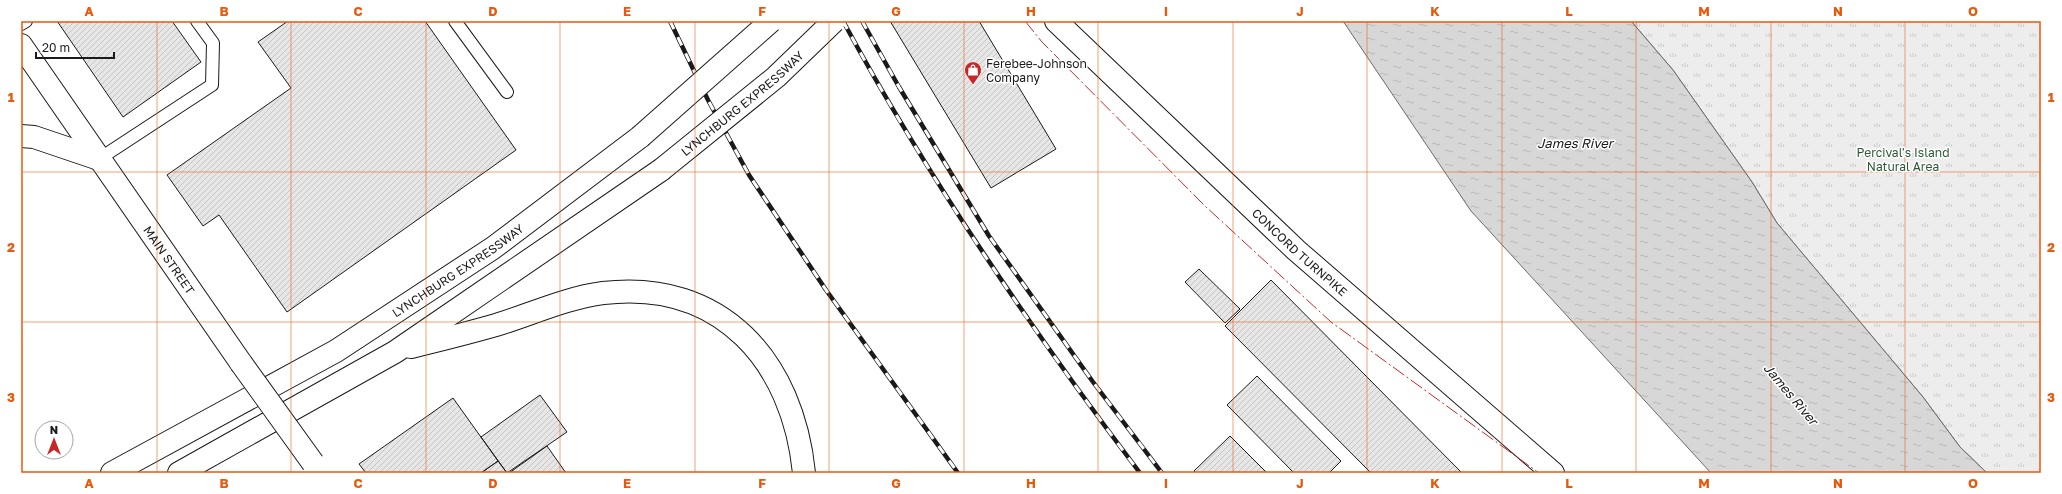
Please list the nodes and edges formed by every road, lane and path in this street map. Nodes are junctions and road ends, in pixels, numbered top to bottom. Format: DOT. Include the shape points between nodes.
graph roads {
  1 [pos="26,21"];
  2 [pos="197,21"];
  3 [pos="455,21"];
  4 [pos="771,21"];
  5 [pos="834,21"];
  6 [pos="1056,21"];
  7 [pos="21,24"];
  8 [pos="21,45"];
  9 [pos="507,92"];
  10 [pos="21,136"];
  11 [pos="99,159"];
  12 [pos="395,352"];
  13 [pos="317,468"];
  14 [pos="112,473"];
  15 [pos="179,473"];
  16 [pos="804,473"];
  17 [pos="1553,473"];
  1 -- 7 [label="lane"];
  2 -- 11 [label="lane" via="213,43 212,85"];
  3 -- 9 [label="lane"];
  4 -- 14 [label="main road, LYNCHBURG EXPRESSWAY, bridge" via="640,137 493,248 336,351"];
  5 -- 12 [label="main road, LYNCHBURG EXPRESSWAY, bridge" via="776,77 661,170"];
  6 -- 17 [label="main road, CONCORD TURNPIKE" via="1296,250"];
  8 -- 11 [label="main road, MAIN STREET"];
  10 -- 11 [label="main road" via="34,137"];
  11 -- 13 [label="main road, MAIN STREET, bridge"];
  12 -- 15 [label="main road, LYNCHBURG EXPRESSWAY"];
  12 -- 16 [label="main road" via="496,325 570,299 604,293 653,293 697,304 742,332 762,355 780,385 794,422"];
}
